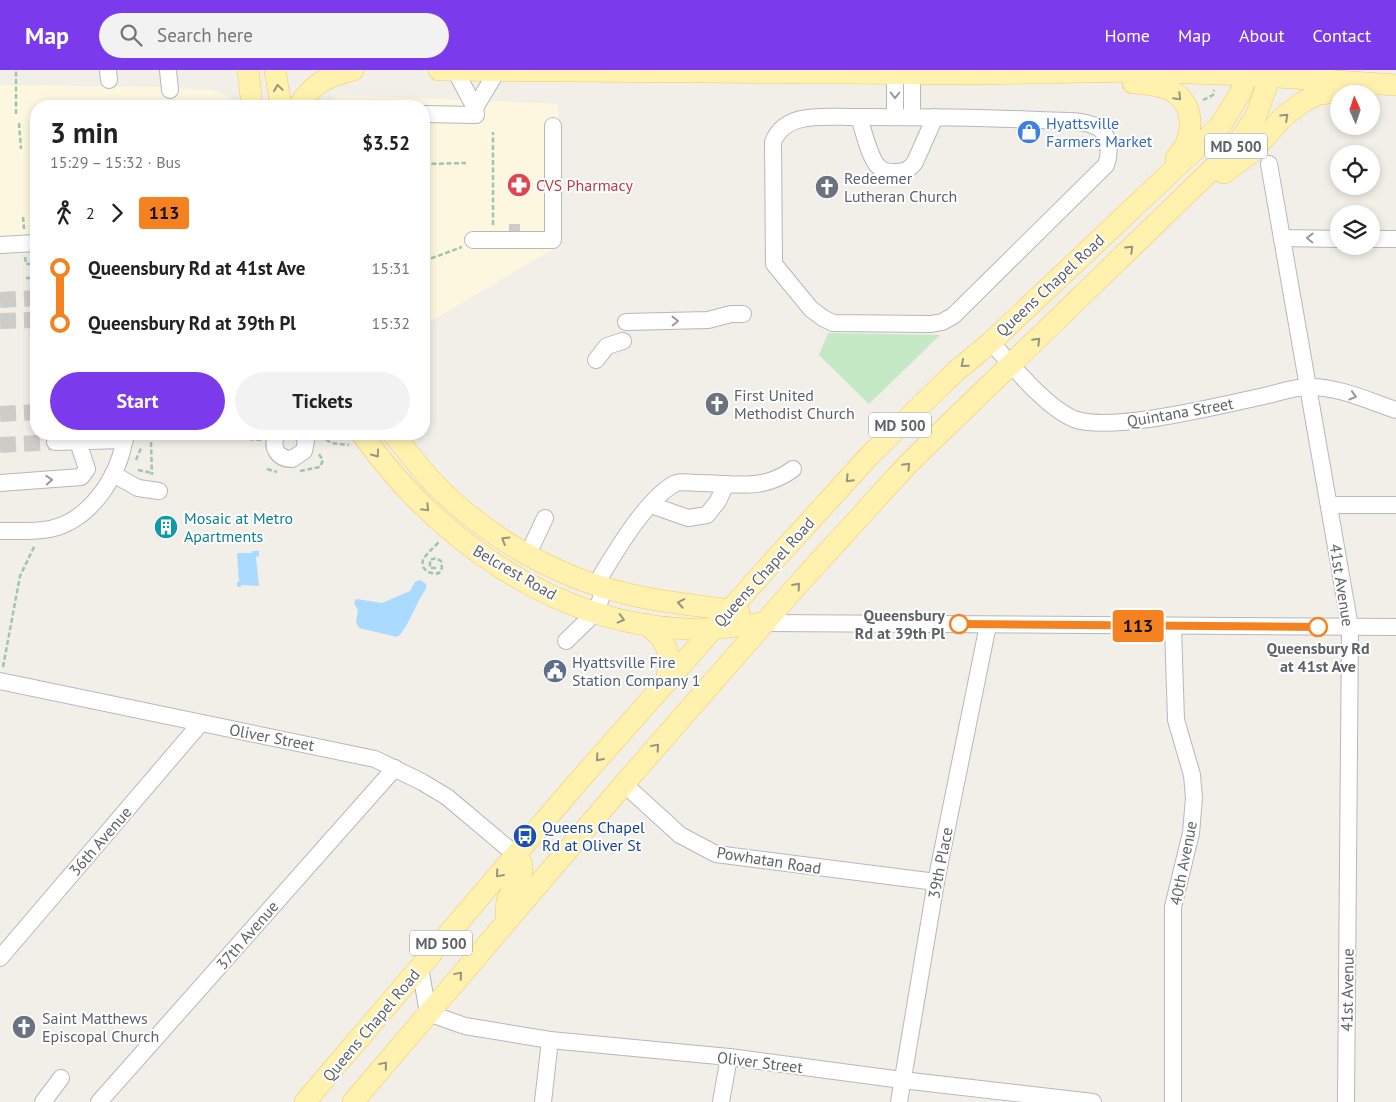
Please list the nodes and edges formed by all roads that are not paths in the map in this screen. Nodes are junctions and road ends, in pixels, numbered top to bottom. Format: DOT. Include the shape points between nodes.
graph roads {
  1 [pos="168,70"];
  2 [pos="248,70"];
  3 [pos="276,70"];
  4 [pos="353,70"];
  5 [pos="439,70"];
  6 [pos="455,70"];
  7 [pos="798,70"];
  8 [pos="497,71"];
  9 [pos="1249,72"];
  10 [pos="776,73"];
  11 [pos="903,73"];
  12 [pos="1271,73"];
  13 [pos="976,74"];
  14 [pos="1396,86"];
  15 [pos="170,90"];
  16 [pos="251,100"];
  17 [pos="280,100"];
  18 [pos="302,100"];
  19 [pos="475,108"];
  20 [pos="430,114"];
  21 [pos="859,117"];
  22 [pos="895,117"];
  23 [pos="912,117"];
  24 [pos="935,117"];
  25 [pos="553,126"];
  26 [pos="1269,164"];
  27 [pos="1180,202"];
  28 [pos="1102,236"];
  29 [pos="1282,238"];
  30 [pos="1330,239"];
  31 [pos="1380,239"];
  32 [pos="1396,239"];
  33 [pos="472,242"];
  34 [pos="30,243"];
  35 [pos="0,245"];
  36 [pos="744,314"];
  37 [pos="626,322"];
  38 [pos="623,341"];
  39 [pos="990,342"];
  40 [pos="596,360"];
  41 [pos="1012,365"];
  42 [pos="1308,386"];
  43 [pos="1396,410"];
  44 [pos="97,440"];
  45 [pos="124,440"];
  46 [pos="275,440"];
  47 [pos="306,440"];
  48 [pos="360,440"];
  49 [pos="398,440"];
  50 [pos="55,442"];
  51 [pos="78,442"];
  52 [pos="793,469"];
  53 [pos="113,474"];
  54 [pos="0,483"];
  55 [pos="726,484"];
  56 [pos="159,491"];
  57 [pos="651,505"];
  58 [pos="1329,505"];
  59 [pos="1396,505"];
  60 [pos="546,518"];
  61 [pos="0,531"];
  62 [pos="528,554"];
  63 [pos="601,586"];
  64 [pos="547,593"];
  65 [pos="729,610"];
  66 [pos="596,612"];
  67 [pos="765,623"];
  68 [pos="646,624"];
  69 [pos="988,625"];
  70 [pos="1173,627"];
  71 [pos="1350,627"];
  72 [pos="1396,627"];
  73 [pos="712,628"];
  74 [pos="566,641"];
  75 [pos="1,676"];
  76 [pos="666,682"];
  77 [pos="200,724"];
  78 [pos="395,768"];
  79 [pos="624,784"];
  80 [pos="516,855"];
  81 [pos="936,882"];
  82 [pos="506,920"];
  83 [pos="0,958"];
  84 [pos="420,967"];
  85 [pos="428,1013"];
  86 [pos="550,1040"];
  87 [pos="728,1057"];
  88 [pos="61,1078"];
  89 [pos="902,1080"];
  90 [pos="43,1102"];
  91 [pos="99,1102"];
  92 [pos="306,1102"];
  93 [pos="353,1102"];
  94 [pos="542,1102"];
  95 [pos="722,1102"];
  96 [pos="899,1102"];
  97 [pos="1094,1102"];
  98 [pos="1173,1102"];
  99 [pos="1346,1102"];
  1 -- 15 [label="street"];
  2 -- 16 [label="main road"];
  17 -- 3 [label="main road, one-way"];
  4 -- 18 [label="main road" via="329,76"];
  5 -- 6 [label="main road"];
  6 -- 8 [label="main road"];
  6 -- 19 [label="street"];
  7 -- 10 [label="main road"];
  8 -- 10 [label="main road"];
  8 -- 19 [label="street"];
  9 -- 12 [label="main road"];
  9 -- 13 [label="main road"];
  9 -- 28 [label="main road, Queens Chapel Road / MD 500" via="1220,126"];
  10 -- 11 [label="main road"];
  11 -- 13 [label="main road"];
  11 -- 22 [label="street, one-way"];
  11 -- 23 [label="street"];
  12 -- 14 [label="main road"];
  12 -- 27 [label="main road, Queens Chapel Road / MD 500" via="1248,131"];
  13 -- 28 [label="main road, one-way" via="1023,82 1137,83 1176,93 1184,104 1191,128 1190,138 1181,153"];
  27 -- 14 [label="main road, one-way" via="1252,152 1283,117 1302,102 1318,94"];
  19 -- 20 [label="street" via="476,115"];
  21 -- 22 [label="street"];
  21 -- 24 [label="street" via="879,168 902,172 912,168"];
  21 -- 24 [label="street" via="791,121 777,133 774,142 774,264 812,309 833,323 931,324 953,316 1109,159 1104,133 1096,126"];
  22 -- 23 [label="street"];
  23 -- 24 [label="street"];
  25 -- 33 [label="street" via="553,240 509,234"];
  26 -- 29 [label="street, 41st Avenue"];
  41 -- 27 [label="main road, Queens Chapel Road / MD 500, one-way"];
  28 -- 39 [label="main road, Queens Chapel Road / MD 500"];
  30 -- 29 [label="street, one-way"];
  29 -- 42 [label="street, 41st Avenue"];
  31 -- 32 [label="street"];
  34 -- 35 [label="street"];
  37 -- 36 [label="street, one-way" via="708,320"];
  38 -- 40 [label="street" via="607,346"];
  39 -- 41 [label="street, Quintana Street"];
  39 -- 65 [label="main road, Queens Chapel Road / MD 500, one-way" via="870,456"];
  41 -- 42 [label="street, Quintana Street" via="1064,413 1096,424 1140,420"];
  67 -- 41 [label="main road, Queens Chapel Road / MD 500, one-way" via="908,464"];
  42 -- 43 [label="street, Quintana Street, one-way" via="1340,392"];
  42 -- 58 [label="street, 41st Avenue"];
  44 -- 51 [label="street"];
  45 -- 53 [label="street"];
  46 -- 47 [label="street" via="276,451 282,458 292,459 304,452"];
  48 -- 64 [label="main road, Belcrest Road, one-way" via="447,528 489,560"];
  62 -- 49 [label="main road, Belcrest Road, one-way" via="465,511 432,481"];
  50 -- 51 [label="street"];
  54 -- 51 [label="street, one-way" via="81,477 87,469"];
  52 -- 55 [label="street" via="781,478 751,486"];
  53 -- 56 [label="street" via="138,488"];
  53 -- 61 [label="street" via="94,502 67,523 49,529"];
  55 -- 57 [label="street" via="678,482"];
  55 -- 57 [label="street" via="707,515 688,518"];
  57 -- 63 [label="street" via="630,531"];
  58 -- 59 [label="street"];
  58 -- 71 [label="street, 41st Avenue"];
  60 -- 62 [label="street"];
  62 -- 63 [label="main road, Belcrest Road" via="576,578"];
  62 -- 64 [label="main road" via="545,574"];
  65 -- 63 [label="main road, Belcrest Road, one-way" via="624,593"];
  63 -- 66 [label="street"];
  64 -- 66 [label="main road, Belcrest Road"];
  65 -- 67 [label="main road, Belcrest Road"];
  65 -- 73 [label="main road, Queens Chapel Road / MD 500"];
  66 -- 68 [label="main road, Belcrest Road, one-way"];
  66 -- 74 [label="street"];
  67 -- 69 [label="street"];
  67 -- 73 [label="main road, Belcrest Road"];
  79 -- 67 [label="main road, Queens Chapel Road / MD 500, one-way"];
  68 -- 73 [label="main road, Belcrest Road" via="685,629"];
  68 -- 76 [label="main road" via="666,643"];
  69 -- 70 [label="street"];
  69 -- 81 [label="street, 39th Place"];
  70 -- 71 [label="street"];
  70 -- 98 [label="street, 40th Avenue" via="1176,720 1192,775 1194,798 1191,833 1173,907"];
  71 -- 72 [label="street"];
  71 -- 99 [label="street, 41st Avenue"];
  73 -- 76 [label="main road, Queens Chapel Road / MD 500"];
  75 -- 77 [label="street, Oliver Street"];
  76 -- 80 [label="main road, Queens Chapel Road / MD 500, one-way"];
  77 -- 78 [label="street, Oliver Street" via="358,754"];
  77 -- 83 [label="street, 36th Avenue"];
  78 -- 80 [label="street, Oliver Street" via="447,797"];
  78 -- 91 [label="street, 37th Avenue"];
  79 -- 81 [label="street, Powhatan Road" via="680,834 716,854"];
  79 -- 82 [label="main road, Queens Chapel Road / MD 500"];
  80 -- 82 [label="main road" via="522,861 523,871 507,901"];
  80 -- 84 [label="main road, Queens Chapel Road / MD 500, one-way"];
  81 -- 89 [label="street, 39th Place"];
  85 -- 82 [label="main road, Queens Chapel Road / MD 500, one-way"];
  84 -- 85 [label="street"];
  84 -- 92 [label="main road, Queens Chapel Road / MD 500"];
  85 -- 86 [label="street, Oliver Street" via="465,1026"];
  93 -- 85 [label="main road, Queens Chapel Road / MD 500, one-way"];
  86 -- 87 [label="street, Oliver Street"];
  86 -- 94 [label="street"];
  87 -- 89 [label="street, Oliver Street"];
  87 -- 95 [label="street"];
  88 -- 90 [label="street"];
  89 -- 96 [label="street, 39th Place"];
  89 -- 97 [label="street, Oliver Street"];
}
